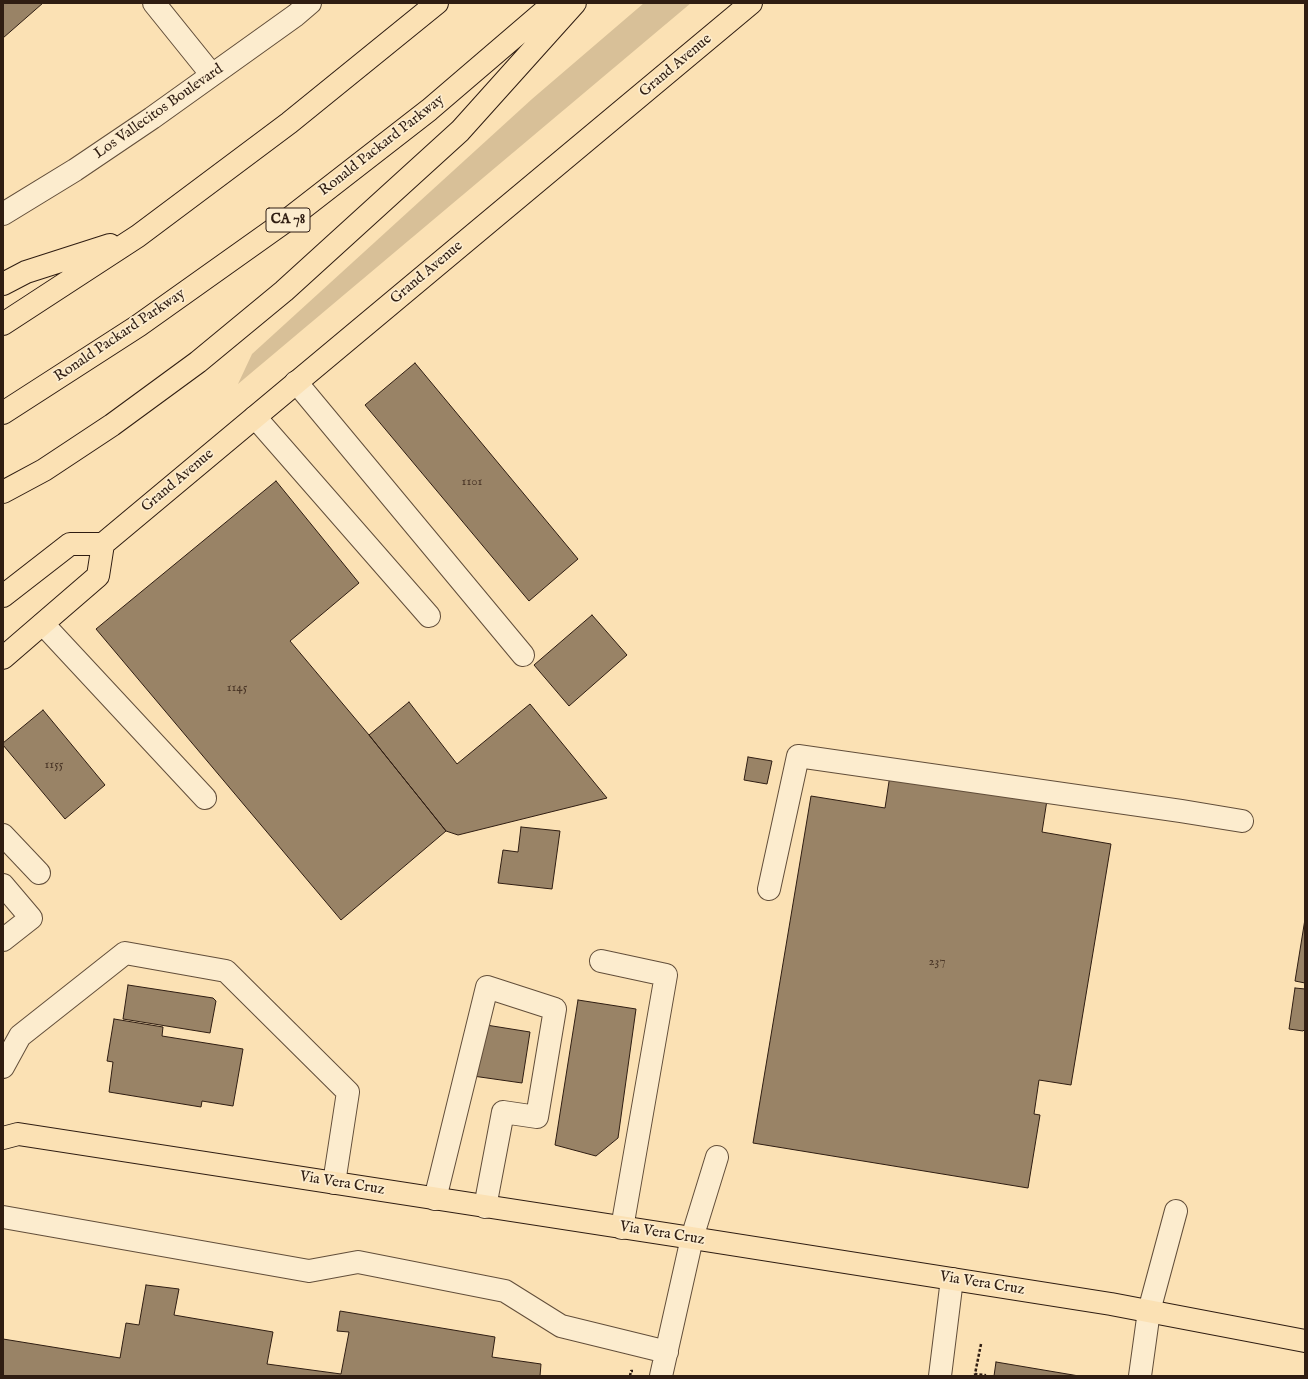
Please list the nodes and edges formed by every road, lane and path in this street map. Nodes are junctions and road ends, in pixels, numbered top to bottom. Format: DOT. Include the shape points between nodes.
graph roads {
  1 [pos="154,3"];
  2 [pos="310,3"];
  3 [pos="438,3"];
  4 [pos="554,3"];
  5 [pos="575,3"];
  6 [pos="751,3"];
  7 [pos="212,75"];
  8 [pos="3,214"];
  9 [pos="138,236"];
  10 [pos="3,284"];
  11 [pos="3,324"];
  12 [pos="296,382"];
  13 [pos="3,413"];
  14 [pos="255,417"];
  15 [pos="3,492"];
  16 [pos="103,544"];
  17 [pos="3,596"];
  18 [pos="430,616"];
  19 [pos="43,624"];
  20 [pos="523,655"];
  21 [pos="3,658"];
  22 [pos="205,798"];
  23 [pos="1242,821"];
  24 [pos="3,835"];
  25 [pos="39,873"];
  26 [pos="3,885"];
  27 [pos="769,890"];
  28 [pos="3,940"];
  29 [pos="601,961"];
  30 [pos="3,1067"];
  31 [pos="8,1133"];
  32 [pos="717,1157"];
  33 [pos="334,1183"];
  34 [pos="435,1199"];
  35 [pos="485,1206"];
  36 [pos="1176,1211"];
  37 [pos="3,1217"];
  38 [pos="622,1228"];
  39 [pos="692,1238"];
  40 [pos="952,1279"];
  41 [pos="1149,1311"];
  42 [pos="1305,1341"];
  43 [pos="981,1344"];
  44 [pos="667,1352"];
  45 [pos="661,1376"];
  46 [pos="940,1376"];
  47 [pos="985,1376"];
  48 [pos="1140,1376"];
  1 -- 7 [label="street"];
  2 -- 7 [label="street, Los Vallecitos Boulevard"];
  3 -- 9 [label="main road" via="289,124"];
  4 -- 13 [label="main road, Ronald Packard Parkway / CA 78" via="429,110 290,218 138,326"];
  5 -- 15 [label="main road" via="460,131 284,291 198,362 112,425 44,470"];
  6 -- 12 [label="main road, Grand Avenue"];
  7 -- 8 [label="street, Los Vallecitos Boulevard" via="75,170"];
  9 -- 10 [label="main road" via="26,272"];
  9 -- 11 [label="main road"];
  12 -- 14 [label="main road, Grand Avenue"];
  12 -- 20 [label="street"];
  14 -- 16 [label="main road, Grand Avenue"];
  14 -- 18 [label="street"];
  16 -- 17 [label="main road" via="70,544"];
  16 -- 19 [label="main road" via="98,576"];
  19 -- 21 [label="main road"];
  19 -- 22 [label="street"];
  23 -- 27 [label="street" via="1181,810 798,756"];
  24 -- 25 [label="street"];
  26 -- 28 [label="street" via="31,918"];
  29 -- 38 [label="street" via="666,975"];
  30 -- 33 [label="street" via="20,1036 125,952 226,971 348,1092"];
  31 -- 33 [label="main road, Via Vera Cruz"];
  32 -- 39 [label="street"];
  33 -- 34 [label="main road, Via Vera Cruz"];
  34 -- 35 [label="main road, Via Vera Cruz"];
  34 -- 35 [label="street" via="487,987 555,1009 537,1118 503,1112"];
  35 -- 38 [label="main road, Via Vera Cruz"];
  36 -- 41 [label="street"];
  37 -- 44 [label="street" via="309,1271 358,1262 505,1291 561,1326"];
  38 -- 39 [label="main road, Via Vera Cruz"];
  39 -- 40 [label="main road, Via Vera Cruz"];
  39 -- 44 [label="street"];
  40 -- 41 [label="main road, Via Vera Cruz"];
  40 -- 46 [label="street"];
  41 -- 42 [label="main road, Via Vera Cruz"];
  41 -- 48 [label="street"];
  43 -- 47 [label="path" via="975,1374"];
  44 -- 45 [label="street"];
}
